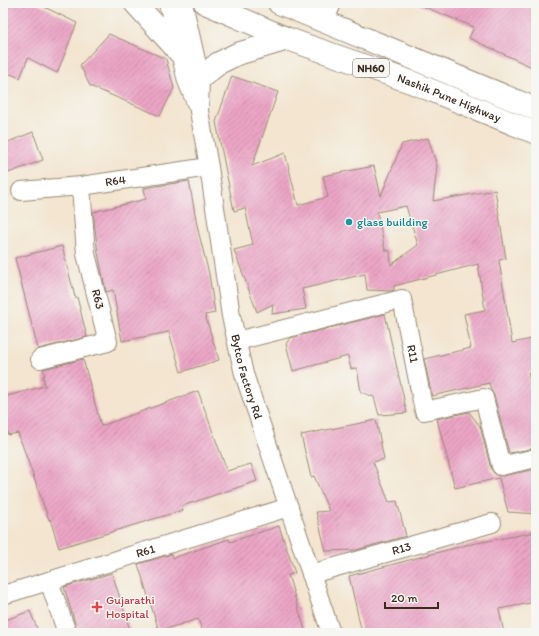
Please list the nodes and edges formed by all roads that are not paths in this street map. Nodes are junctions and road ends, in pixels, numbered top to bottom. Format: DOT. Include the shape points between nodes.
graph roads {
  1 [pos="135,3"];
  2 [pos="168,3"];
  3 [pos="183,3"];
  4 [pos="205,3"];
  5 [pos="279,3"];
  6 [pos="328,13"];
  7 [pos="288,39"];
  8 [pos="181,54"];
  9 [pos="200,78"];
  10 [pos="536,110"];
  11 [pos="199,111"];
  12 [pos="536,133"];
  13 [pos="209,167"];
  14 [pos="82,186"];
  15 [pos="21,191"];
  16 [pos="238,341"];
  17 [pos="40,359"];
  18 [pos="536,458"];
  19 [pos="289,507"];
  20 [pos="492,523"];
  21 [pos="311,574"];
  22 [pos="49,581"];
  23 [pos="3,595"];
  24 [pos="67,633"];
  25 [pos="331,633"];
  1 -- 8 [label="highway"];
  2 -- 8 [label="street, Bytco Factory Rd"];
  3 -- 9 [label="street, Bytco Factory Rd"];
  4 -- 7 [label="highway, Nashik Pune Highway / NH60"];
  5 -- 6 [label="highway, Nashik Pune Highway / NH60"];
  6 -- 10 [label="highway, Nashik Pune Highway / NH60"];
  7 -- 9 [label="highway" via="237,54 219,63"];
  7 -- 12 [label="highway, Nashik Pune Highway / NH60" via="411,82"];
  8 -- 11 [label="street, Bytco Factory Rd" via="187,81"];
  9 -- 11 [label="street, Bytco Factory Rd"];
  11 -- 13 [label="street, Bytco Factory Rd"];
  13 -- 14 [label="street, R64"];
  13 -- 16 [label="street, Bytco Factory Rd" via="231,316"];
  14 -- 15 [label="street, R64"];
  14 -- 17 [label="street, R63" via="86,254 108,342"];
  16 -- 18 [label="street, R11" via="402,299 424,411 484,398 501,466"];
  16 -- 19 [label="street, Bytco Factory Rd" via="244,374"];
  19 -- 21 [label="street, Bytco Factory Rd"];
  19 -- 22 [label="street, R61"];
  20 -- 21 [label="street, R13"];
  21 -- 25 [label="street, Bytco Factory Rd"];
  22 -- 23 [label="street, R61"];
  22 -- 24 [label="street"];
}
